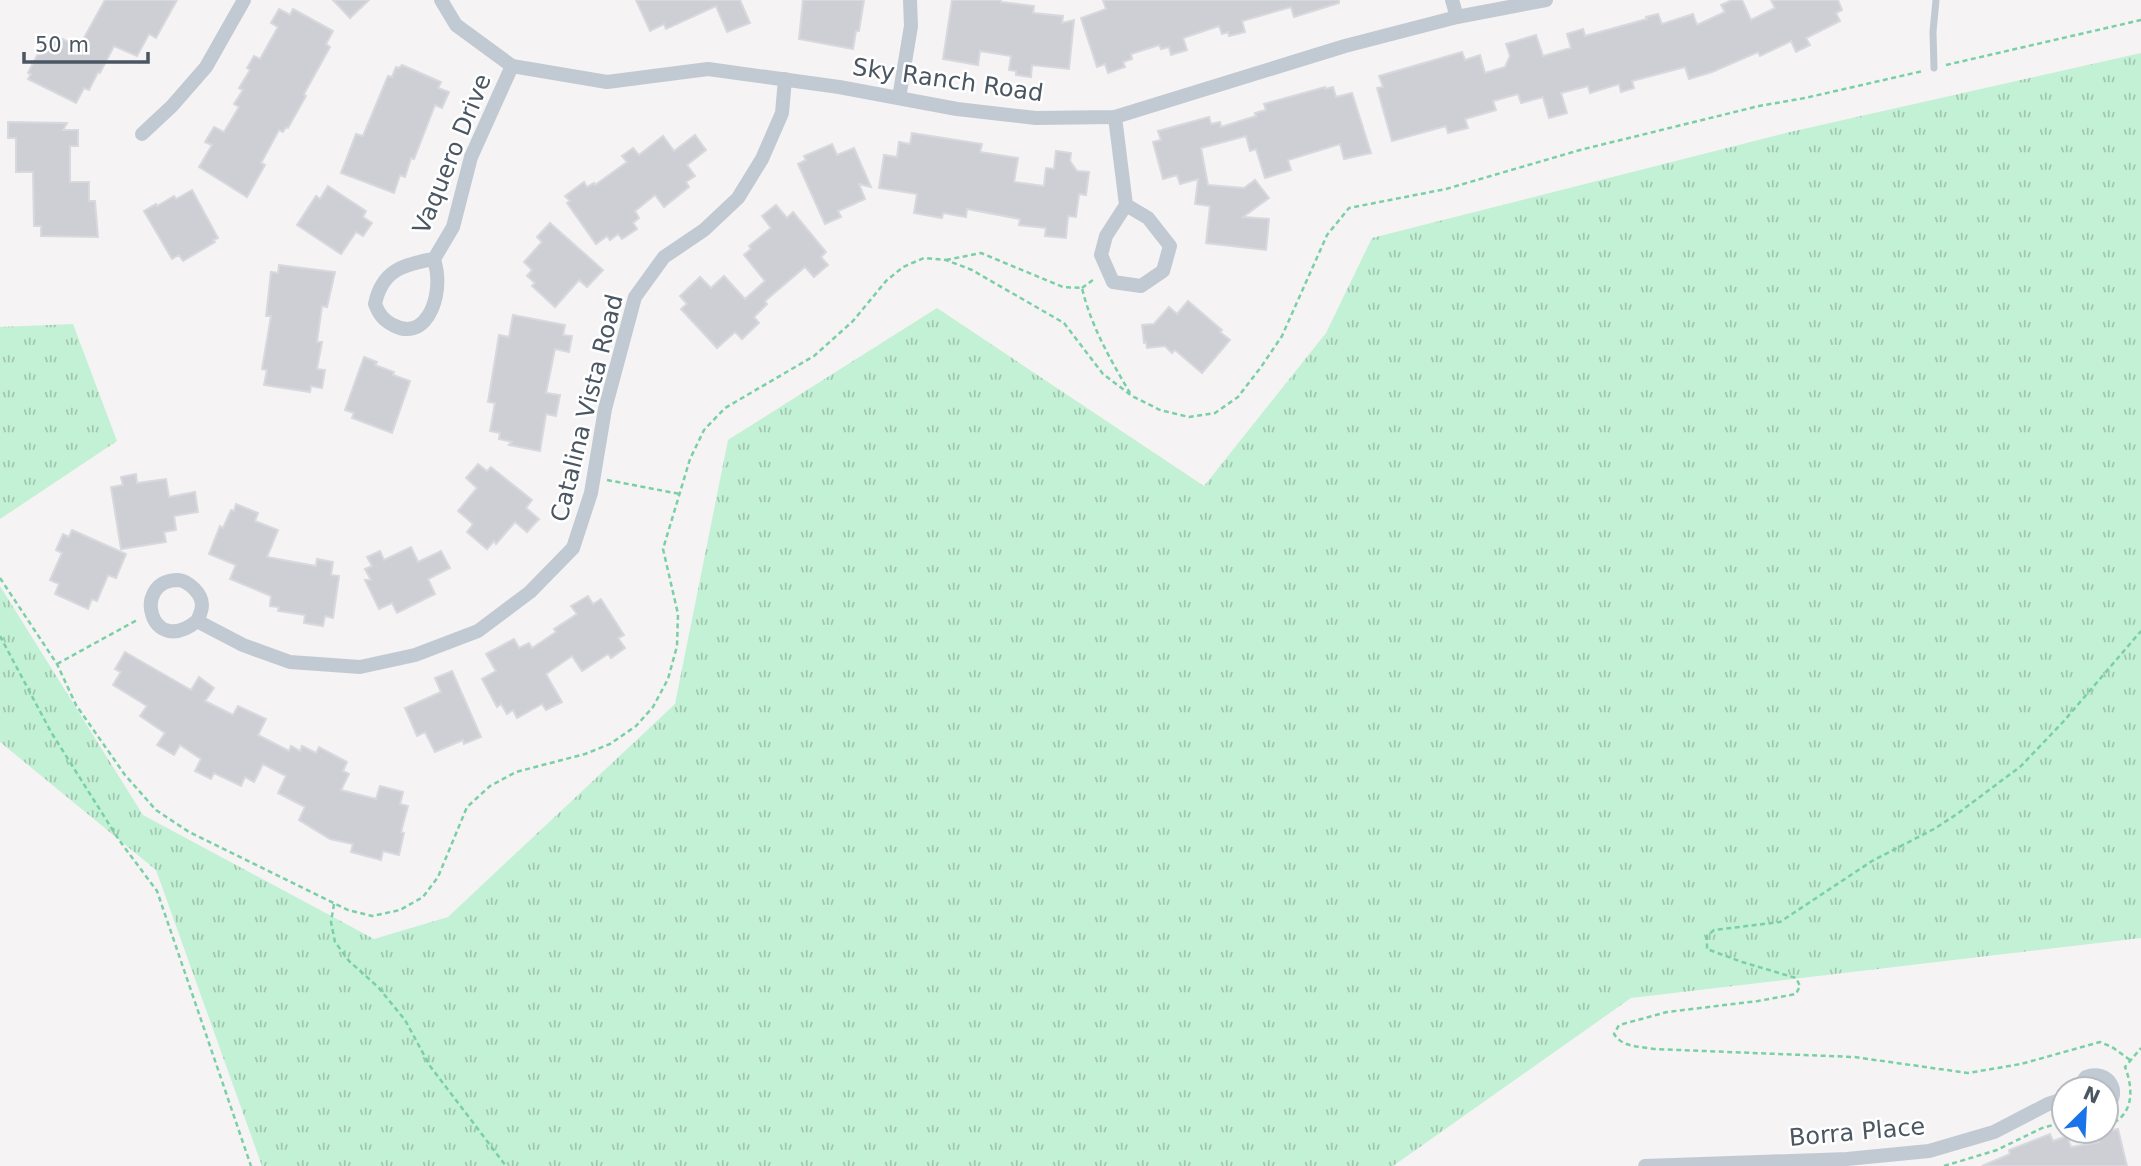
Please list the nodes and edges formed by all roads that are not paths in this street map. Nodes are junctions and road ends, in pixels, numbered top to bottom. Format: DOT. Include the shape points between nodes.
graph roads {
  1 [pos="244,0"];
  2 [pos="441,0"];
  3 [pos="910,0"];
  4 [pos="1452,0"];
  5 [pos="1546,0"];
  6 [pos="1936,0"];
  7 [pos="1457,17"];
  8 [pos="512,66"];
  9 [pos="1934,68"];
  10 [pos="785,79"];
  11 [pos="899,98"];
  12 [pos="1115,117"];
  13 [pos="142,134"];
  14 [pos="1126,205"];
  15 [pos="434,259"];
  16 [pos="198,621"];
  17 [pos="2050,1103"];
  18 [pos="1645,1166"];
  1 -- 13 [label="street" via="206,67"];
  2 -- 8 [label="street, Sky Ranch Road" via="456,24"];
  3 -- 11 [label="street" via="911,26"];
  4 -- 7 [label="street"];
  5 -- 7 [label="street, Sky Ranch Road"];
  6 -- 9 [label="lane"];
  7 -- 12 [label="street, Sky Ranch Road" via="1345,46"];
  8 -- 10 [label="street, Sky Ranch Road" via="607,82 708,69"];
  8 -- 15 [label="street, Vaquero Drive" via="471,157 453,227"];
  10 -- 11 [label="street, Sky Ranch Road"];
  10 -- 16 [label="street, Catalina Vista Road" via="782,114 738,198 704,230 664,257 635,297 605,409 591,494 573,548 530,592 478,631 415,655 360,667 290,662 243,645"];
  11 -- 12 [label="street, Sky Ranch Road" via="1036,118"];
  12 -- 14 [label="street"];
  14 -- 14 [label="street" via="1148,218 1170,246 1163,271 1141,286 1113,282 1101,255 1106,236"];
  15 -- 15 [label="street, Vaquero Drive" via="438,277 435,298 421,326 411,331 386,321 376,304 382,283 391,272"];
  16 -- 16 [label="street" via="202,604 195,588 180,580 163,583 151,596 150,613 158,625 171,632 186,630"];
  17 -- 18 [label="street, Borra Place" via="1994,1132 1929,1151 1847,1159"];
}
